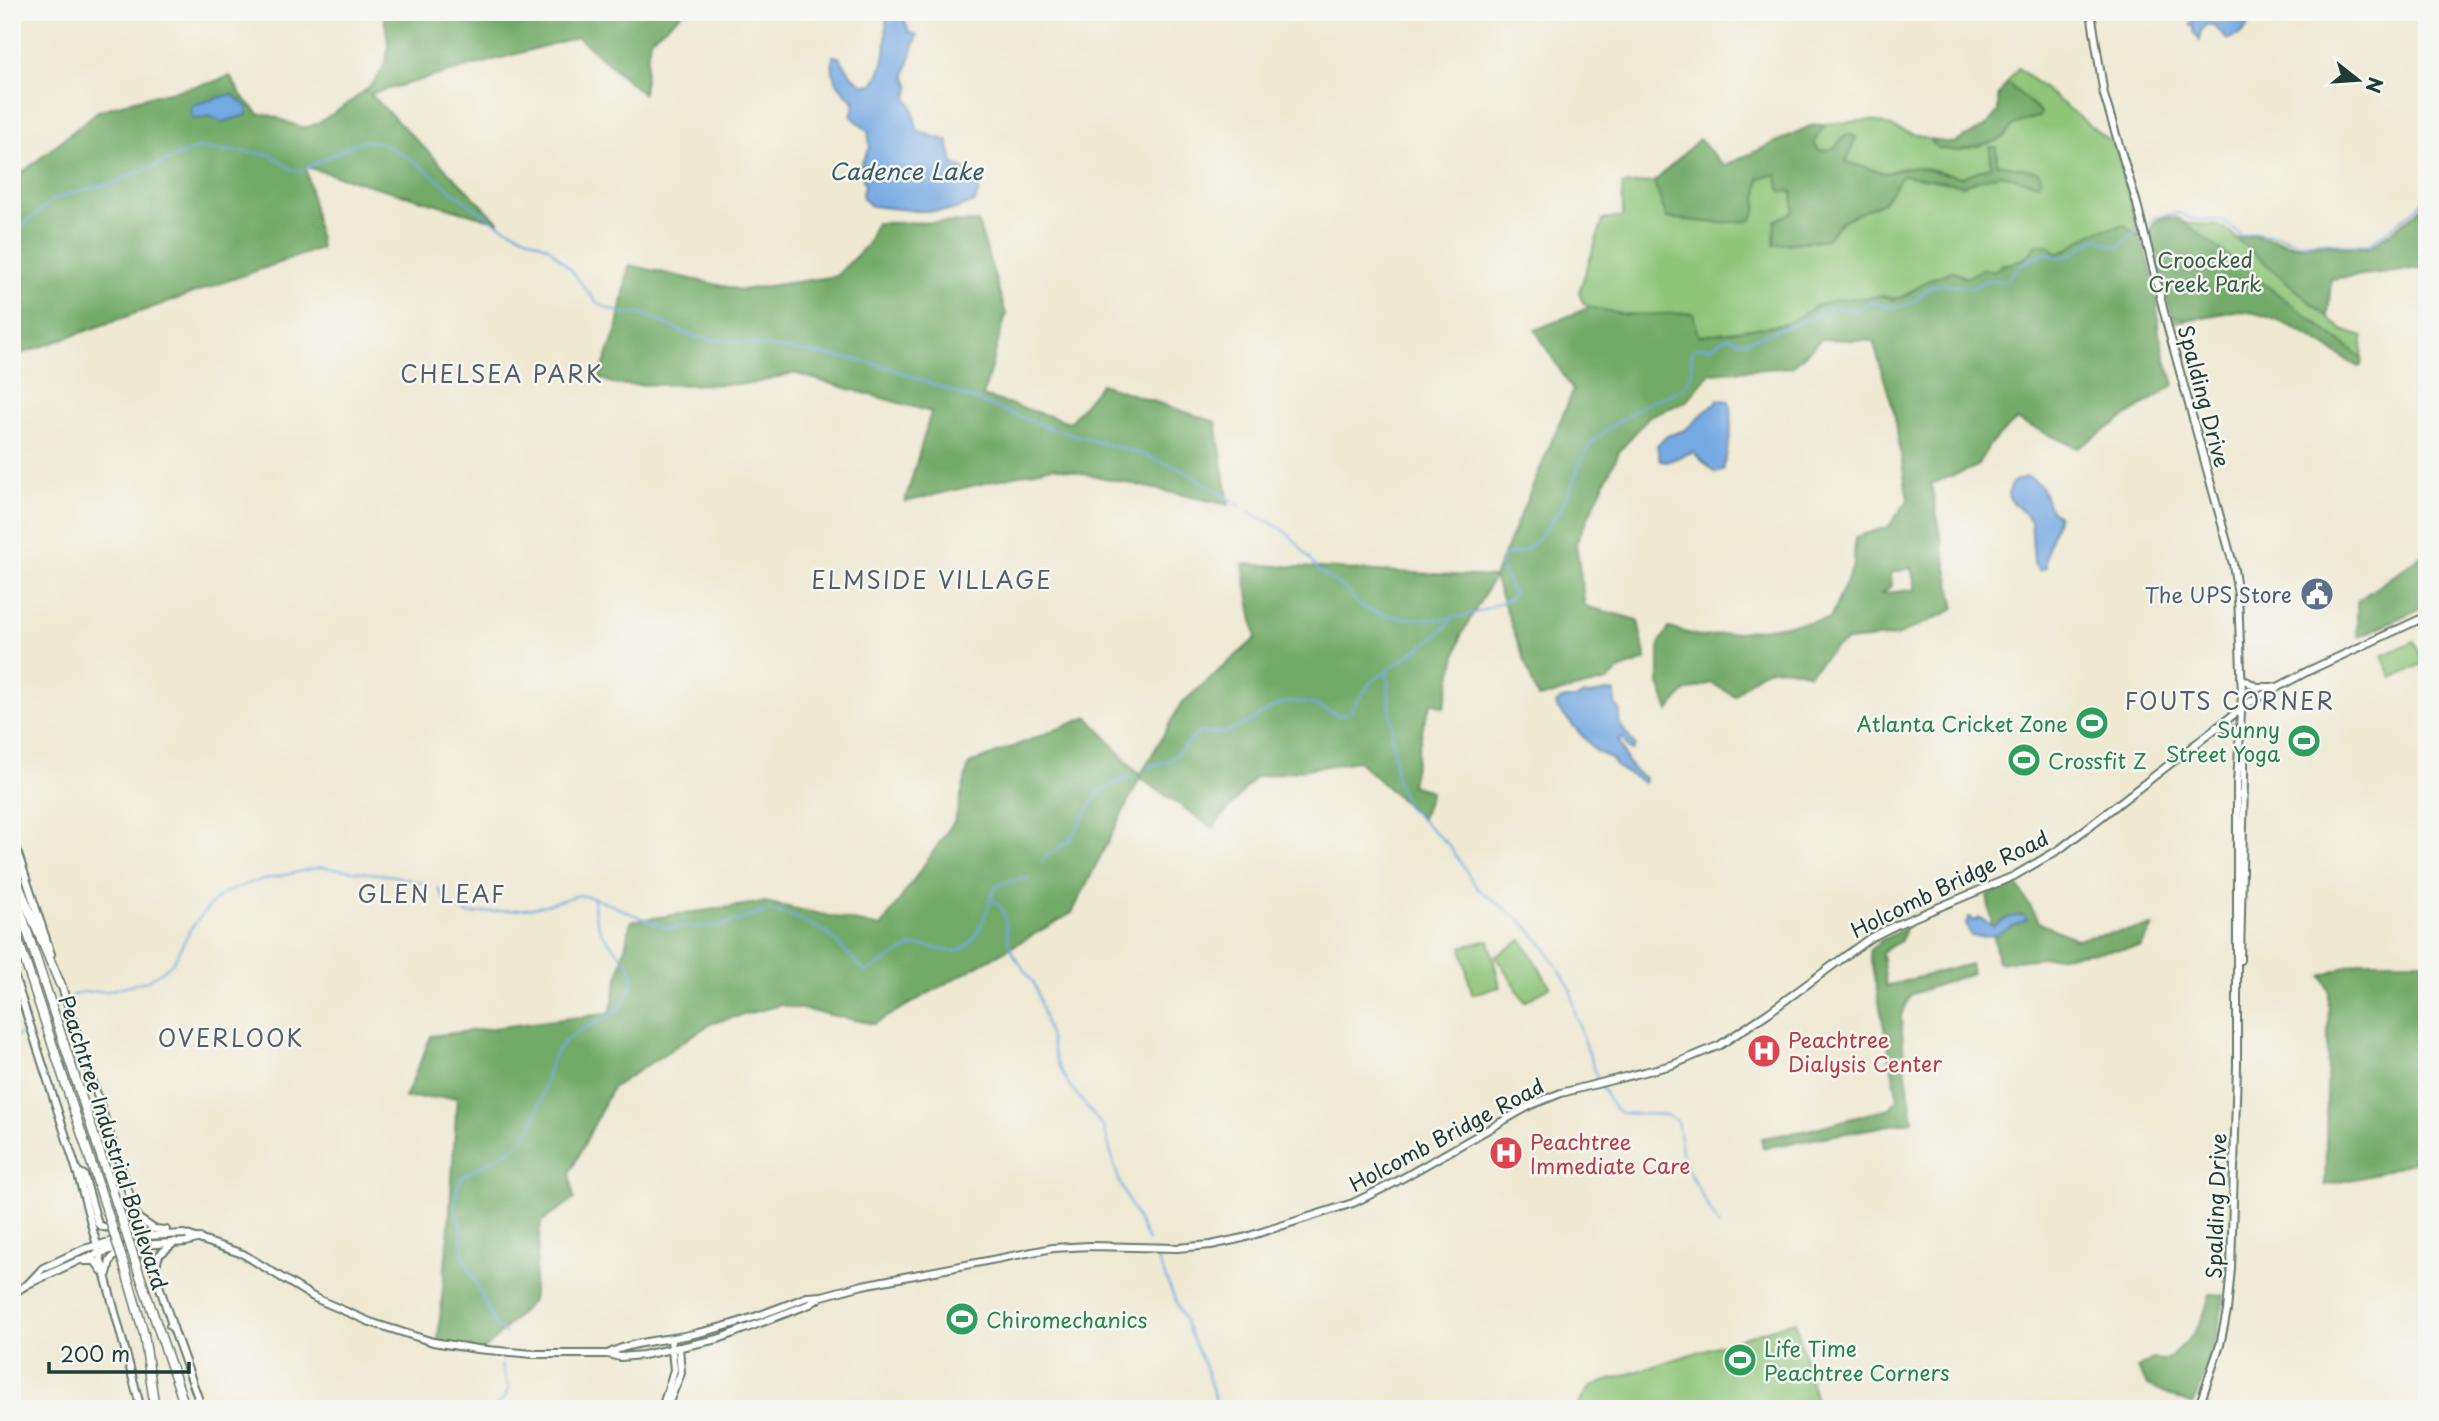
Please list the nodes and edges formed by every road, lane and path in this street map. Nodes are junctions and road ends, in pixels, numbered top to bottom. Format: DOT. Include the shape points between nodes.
graph roads {
  1 [pos="2091,12"];
  2 [pos="2427,616"];
  3 [pos="2241,678"];
  4 [pos="2276,687"];
  5 [pos="2242,708"];
  6 [pos="2216,727"];
  7 [pos="2240,738"];
  8 [pos="12,836"];
  9 [pos="12,870"];
  10 [pos="12,885"];
  11 [pos="12,921"];
  12 [pos="12,969"];
  13 [pos="60,984"];
  14 [pos="76,1171"];
  15 [pos="134,1205"];
  16 [pos="138,1218"];
  17 [pos="92,1227"];
  18 [pos="147,1238"];
  19 [pos="201,1238"];
  20 [pos="176,1241"];
  21 [pos="121,1245"];
  22 [pos="94,1248"];
  23 [pos="155,1271"];
  24 [pos="47,1277"];
  25 [pos="106,1279"];
  26 [pos="28,1284"];
  27 [pos="12,1294"];
  28 [pos="822,1296"];
  29 [pos="173,1328"];
  30 [pos="674,1338"];
  31 [pos="695,1345"];
  32 [pos="676,1349"];
  33 [pos="608,1354"];
  34 [pos="681,1368"];
  35 [pos="141,1409"];
  36 [pos="155,1409"];
  37 [pos="186,1409"];
  38 [pos="202,1409"];
  39 [pos="666,1409"];
  40 [pos="2198,1409"];
  1 -- 3 [label="main road, Spalding Drive" via="2104,95 2233,564"];
  2 -- 4 [label="main road, Holcomb Bridge Road"];
  3 -- 4 [label="main road" via="2257,687"];
  3 -- 5 [label="main road, Spalding Drive"];
  4 -- 5 [label="main road, Holcomb Bridge Road"];
  5 -- 6 [label="main road, Holcomb Bridge Road"];
  5 -- 7 [label="main road, Spalding Drive"];
  6 -- 7 [label="main road" via="2232,729"];
  6 -- 28 [label="main road, Holcomb Bridge Road" via="2038,863 1870,938 1720,1045 1672,1065 1531,1105 1353,1203 1211,1245 1053,1248"];
  7 -- 40 [label="main road, Spalding Drive" via="2231,1257 2220,1345"];
  8 -- 13 [label="main road, Peachtree Industrial Boulevard"];
  9 -- 13 [label="highway"];
  10 -- 37 [label="highway, Peachtree Industrial Boulevard, bridge"];
  11 -- 36 [label="highway, Peachtree Industrial Boulevard, bridge" via="125,1268 144,1334"];
  12 -- 14 [label="main road, Peachtree Industrial Boulevard"];
  13 -- 15 [label="main road, Peachtree Industrial Boulevard"];
  14 -- 15 [label="main road" via="84,1175 101,1227 125,1222"];
  14 -- 17 [label="main road, Peachtree Industrial Boulevard"];
  15 -- 16 [label="main road, Peachtree Industrial Boulevard"];
  16 -- 18 [label="main road, Peachtree Industrial Boulevard"];
  16 -- 19 [label="main road" via="154,1229 186,1230"];
  16 -- 21 [label="main road"];
  17 -- 21 [label="main road" via="103,1238"];
  17 -- 22 [label="main road, Peachtree Industrial Boulevard"];
  17 -- 22 [label="main road"];
  18 -- 19 [label="main road" via="184,1234"];
  18 -- 20 [label="main road"];
  18 -- 21 [label="main road"];
  18 -- 21 [label="main road"];
  18 -- 23 [label="main road, Peachtree Industrial Boulevard"];
  19 -- 20 [label="main road"];
  19 -- 33 [label="main road" via="243,1254 330,1305 419,1338 500,1352"];
  20 -- 23 [label="main road" via="159,1255"];
  21 -- 22 [label="main road"];
  21 -- 25 [label="main road"];
  21 -- 29 [label="main road" via="147,1256"];
  22 -- 24 [label="main road"];
  22 -- 25 [label="main road, Peachtree Industrial Boulevard"];
  22 -- 26 [label="main road" via="43,1268"];
  23 -- 29 [label="main road, Peachtree Industrial Boulevard"];
  24 -- 25 [label="main road" via="88,1259 95,1261"];
  24 -- 26 [label="main road"];
  25 -- 35 [label="main road, Peachtree Industrial Boulevard"];
  26 -- 27 [label="main road"];
  28 -- 30 [label="main road, Holcomb Bridge Road"];
  28 -- 31 [label="main road, Holcomb Bridge Road" via="756,1326"];
  29 -- 38 [label="main road"];
  30 -- 32 [label="main road"];
  30 -- 33 [label="main road, Holcomb Bridge Road" via="620,1347"];
  31 -- 32 [label="main road, Holcomb Bridge Road"];
  31 -- 34 [label="main road"];
  32 -- 33 [label="main road, Holcomb Bridge Road" via="620,1357"];
  32 -- 34 [label="main road"];
  32 -- 39 [label="main road"];
  34 -- 39 [label="main road"];
}
